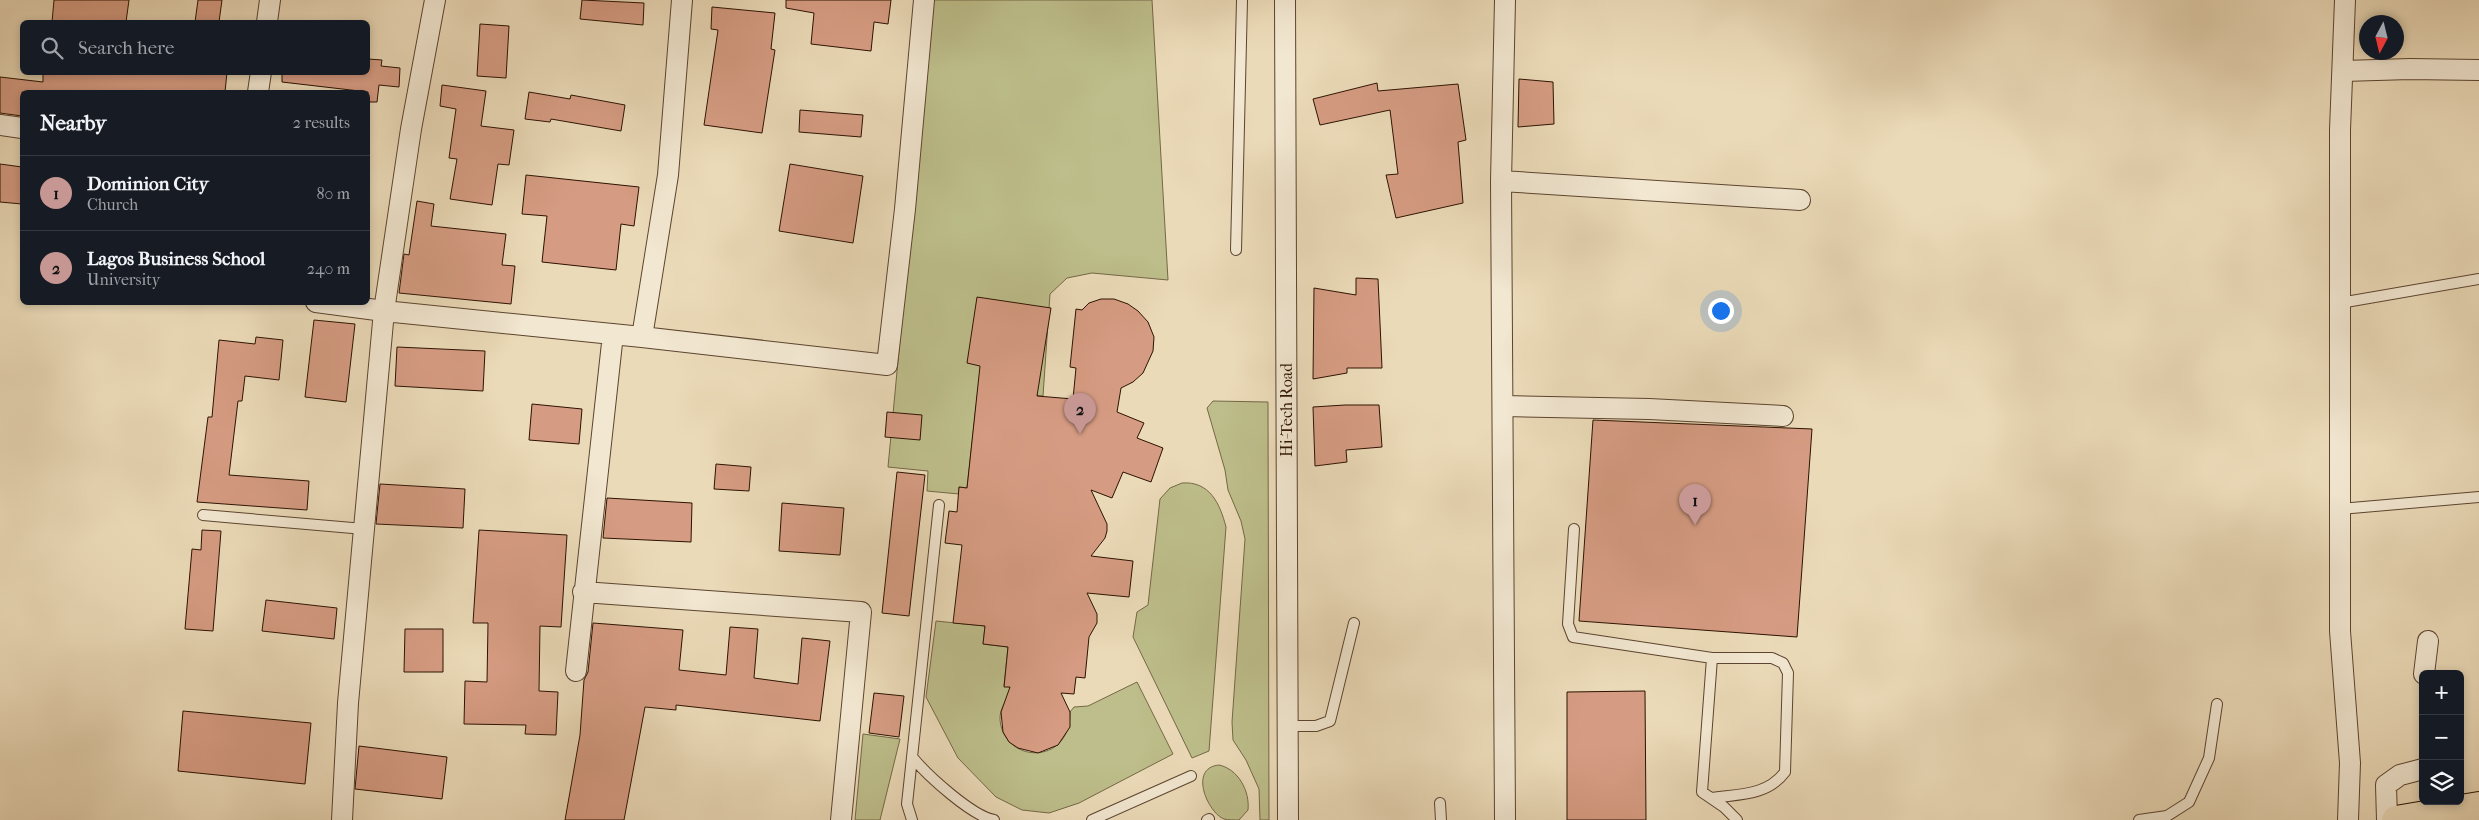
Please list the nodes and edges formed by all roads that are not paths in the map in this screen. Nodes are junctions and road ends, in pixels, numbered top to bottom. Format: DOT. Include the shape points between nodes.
graph roads {
  1 [pos="270,0"];
  2 [pos="435,0"];
  3 [pos="682,0"];
  4 [pos="924,0"];
  5 [pos="1242,0"];
  6 [pos="1285,0"];
  7 [pos="1505,0"];
  8 [pos="2345,0"];
  9 [pos="267,20"];
  10 [pos="2479,70"];
  11 [pos="2343,71"];
  12 [pos="260,75"];
  13 [pos="258,90"];
  14 [pos="0,125"];
  15 [pos="20,128"];
  16 [pos="1501,181"];
  17 [pos="1800,200"];
  18 [pos="1236,250"];
  19 [pos="2479,278"];
  20 [pos="2340,303"];
  21 [pos="336,305"];
  22 [pos="384,312"];
  23 [pos="613,334"];
  24 [pos="642,337"];
  25 [pos="1504,406"];
  26 [pos="1783,416"];
  27 [pos="2479,497"];
  28 [pos="939,506"];
  29 [pos="2340,509"];
  30 [pos="204,515"];
  31 [pos="364,529"];
  32 [pos="1574,529"];
  33 [pos="583,592"];
  34 [pos="1354,623"];
  35 [pos="2428,641"];
  36 [pos="1712,658"];
  37 [pos="2424,670"];
  38 [pos="576,671"];
  39 [pos="2217,704"];
  40 [pos="1288,726"];
  41 [pos="913,758"];
  42 [pos="2419,770"];
  43 [pos="1191,776"];
  44 [pos="1711,798"];
  45 [pos="1440,803"];
  46 [pos="2479,806"];
  47 [pos="342,820"];
  48 [pos="841,820"];
  49 [pos="912,820"];
  50 [pos="994,820"];
  51 [pos="1092,820"];
  52 [pos="1288,820"];
  53 [pos="1440,820"];
  54 [pos="1505,820"];
  55 [pos="1737,820"];
  56 [pos="2138,820"];
  57 [pos="2348,820"];
  58 [pos="2386,820"];
  59 [pos="2396,820"];
  1 -- 9 [label="street"];
  2 -- 22 [label="street" via="411,129"];
  3 -- 24 [label="street" via="668,175"];
  4 -- 24 [label="street" via="887,366"];
  5 -- 18 [label="lane"];
  6 -- 40 [label="street, Hi-Tech Road"];
  7 -- 16 [label="street"];
  8 -- 11 [label="street"];
  10 -- 11 [label="street"];
  11 -- 20 [label="street"];
  12 -- 13 [label="street"];
  14 -- 15 [label="street"];
  16 -- 17 [label="street"];
  16 -- 25 [label="street"];
  19 -- 20 [label="lane"];
  20 -- 29 [label="street"];
  21 -- 22 [label="street"];
  22 -- 23 [label="street"];
  22 -- 31 [label="street"];
  23 -- 24 [label="street"];
  23 -- 33 [label="street"];
  25 -- 26 [label="street"];
  25 -- 54 [label="street"];
  27 -- 29 [label="lane"];
  28 -- 41 [label="lane"];
  29 -- 57 [label="street" via="2340,631 2350,762"];
  30 -- 31 [label="lane"];
  31 -- 47 [label="street" via="348,702"];
  32 -- 36 [label="lane" via="1568,624 1573,637"];
  33 -- 38 [label="street"];
  33 -- 48 [label="street" via="861,612"];
  34 -- 40 [label="lane" via="1330,721 1316,726"];
  35 -- 37 [label="street"];
  36 -- 44 [label="lane" via="1702,792"];
  36 -- 44 [label="lane" via="1772,658 1783,663 1788,673 1785,772 1777,783 1766,789"];
  39 -- 56 [label="lane" via="2209,758 2189,802 2167,816"];
  40 -- 52 [label="street, Hi-Tech Road"];
  41 -- 49 [label="lane" via="907,804"];
  41 -- 50 [label="lane" via="930,778"];
  42 -- 58 [label="street" via="2400,775 2386,785"];
  43 -- 51 [label="lane"];
  44 -- 55 [label="lane"];
  45 -- 53 [label="lane"];
  46 -- 59 [label="highway"];
}
